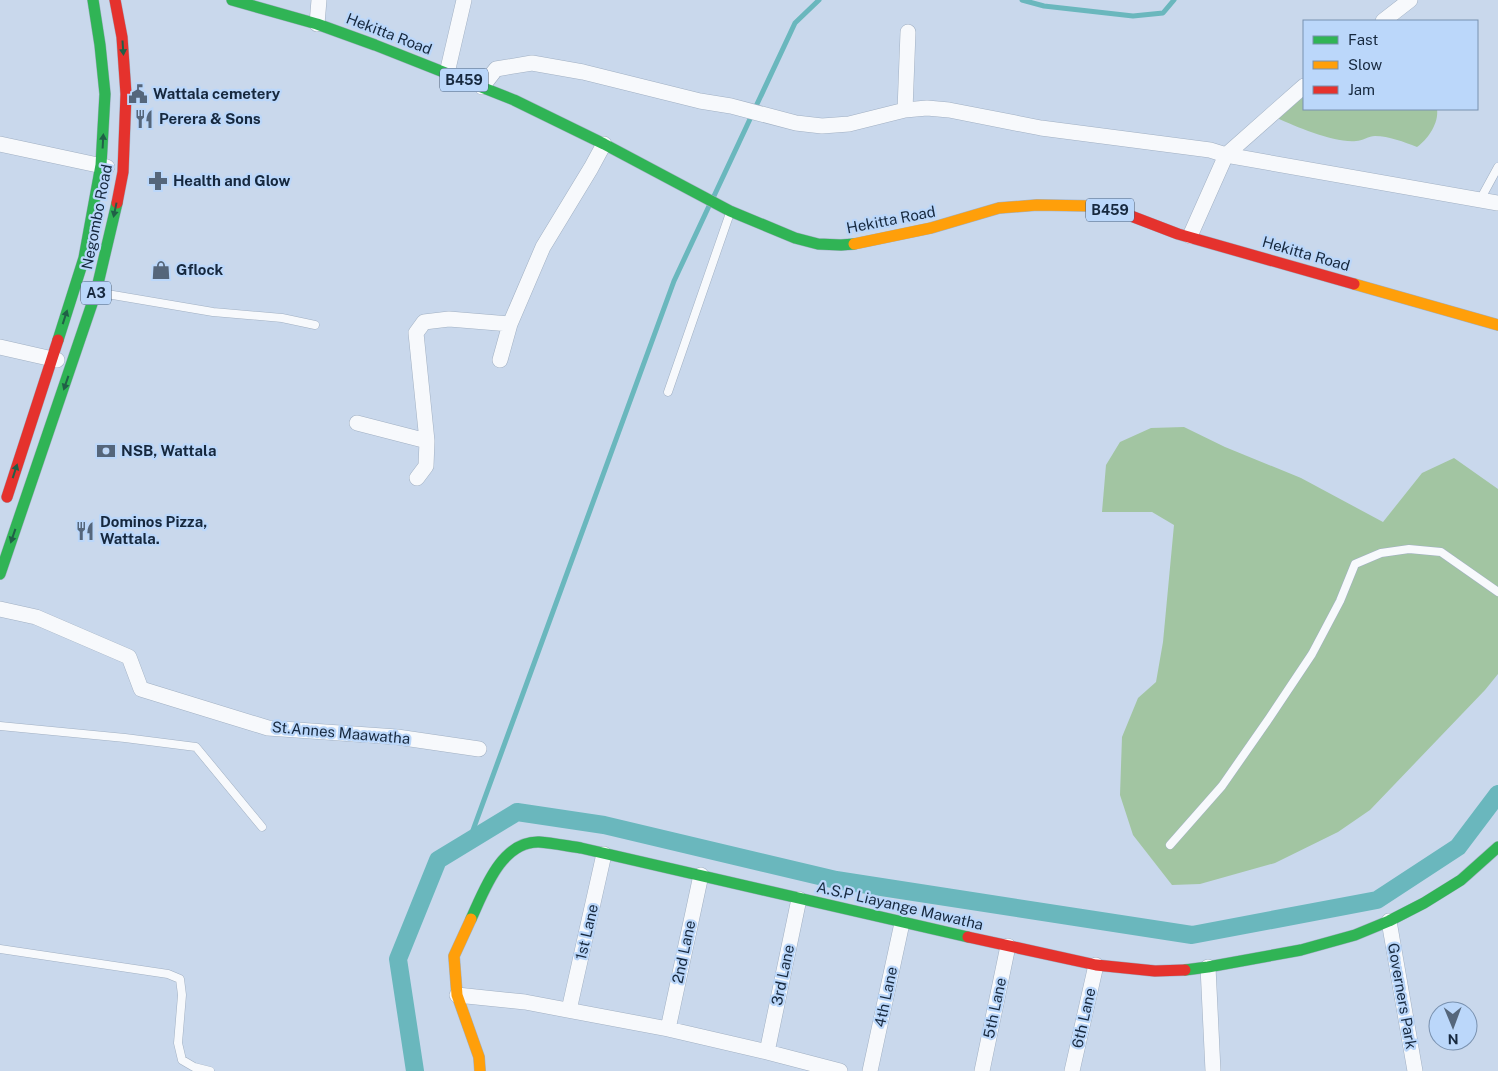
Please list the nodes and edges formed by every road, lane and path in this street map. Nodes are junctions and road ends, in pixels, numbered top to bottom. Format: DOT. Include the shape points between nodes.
graph roads {
  1 [pos="93,0"];
  2 [pos="115,0"];
  3 [pos="232,0"];
  4 [pos="319,0"];
  5 [pos="464,0"];
  6 [pos="1410,0"];
  7 [pos="1384,20"];
  8 [pos="317,24"];
  9 [pos="908,32"];
  10 [pos="447,73"];
  11 [pos="482,87"];
  12 [pos="1303,87"];
  13 [pos="905,110"];
  14 [pos="0,144"];
  15 [pos="604,144"];
  16 [pos="1226,156"];
  17 [pos="102,165"];
  18 [pos="1498,166"];
  19 [pos="123,172"];
  20 [pos="1480,200"];
  21 [pos="1498,203"];
  22 [pos="730,211"];
  23 [pos="1190,236"];
  24 [pos="96,292"];
  25 [pos="510,324"];
  26 [pos="315,325"];
  27 [pos="1498,325"];
  28 [pos="0,347"];
  29 [pos="52,359"];
  30 [pos="500,360"];
  31 [pos="72,364"];
  32 [pos="668,392"];
  33 [pos="357,423"];
  34 [pos="427,441"];
  35 [pos="417,478"];
  36 [pos="3,509"];
  37 [pos="0,574"];
  38 [pos="1498,592"];
  39 [pos="0,609"];
  40 [pos="0,726"];
  41 [pos="479,749"];
  42 [pos="262,827"];
  43 [pos="1170,844"];
  44 [pos="1498,848"];
  45 [pos="604,854"];
  46 [pos="701,875"];
  47 [pos="799,899"];
  48 [pos="1389,921"];
  49 [pos="902,923"];
  50 [pos="1008,946"];
  51 [pos="0,949"];
  52 [pos="1096,965"];
  53 [pos="1208,966"];
  54 [pos="457,995"];
  55 [pos="569,1010"];
  56 [pos="668,1029"];
  57 [pos="767,1052"];
  58 [pos="210,1071"];
  59 [pos="480,1071"];
  60 [pos="840,1071"];
  61 [pos="870,1071"];
  62 [pos="982,1071"];
  63 [pos="1072,1071"];
  64 [pos="1212,1071"];
  65 [pos="1415,1071"];
  17 -- 1 [label="main road, Negombo Road / A3, one-way" via="105,94"];
  2 -- 19 [label="main road, Negombo Road / A3, one-way" via="122,37 126,94"];
  3 -- 8 [label="main road, Hekitta Road / B459"];
  4 -- 8 [label="street"];
  5 -- 10 [label="street"];
  6 -- 7 [label="street"];
  8 -- 10 [label="main road, Hekitta Road / B459"];
  9 -- 13 [label="street"];
  10 -- 11 [label="main road, Hekitta Road / B459"];
  11 -- 13 [label="street" via="496,69 532,63 583,72 796,123 848,124"];
  11 -- 15 [label="main road, Hekitta Road / B459"];
  12 -- 16 [label="street"];
  13 -- 16 [label="street" via="949,110 1041,128 1210,150"];
  14 -- 17 [label="street"];
  15 -- 22 [label="main road, Hekitta Road / B459"];
  15 -- 25 [label="street" via="544,247"];
  16 -- 20 [label="street"];
  16 -- 23 [label="street"];
  17 -- 19 [label="street"];
  29 -- 17 [label="main road, Negombo Road / A3, one-way" via="84,258"];
  18 -- 20 [label="lane"];
  19 -- 24 [label="main road, Negombo Road / A3, one-way"];
  20 -- 21 [label="street"];
  22 -- 23 [label="main road, Hekitta Road / B459" via="795,238 834,245 881,240 1000,208 1037,205 1095,206"];
  22 -- 32 [label="lane"];
  23 -- 27 [label="main road, Hekitta Road / B459"];
  24 -- 26 [label="lane"];
  24 -- 31 [label="main road, Negombo Road / A3"];
  25 -- 30 [label="street"];
  25 -- 34 [label="street" via="432,321 424,322 416,333"];
  28 -- 29 [label="street"];
  29 -- 31 [label="street"];
  36 -- 29 [label="main road, Negombo Road / A3, one-way"];
  31 -- 37 [label="main road, Negombo Road / A3, one-way"];
  33 -- 34 [label="street"];
  34 -- 35 [label="street" via="426,466"];
  38 -- 43 [label="lane" via="1441,552 1409,549 1380,553 1355,564 1312,654 1222,786"];
  39 -- 41 [label="street, St.Annes Maawatha" via="36,617 129,657 141,689 268,728 397,737"];
  40 -- 42 [label="lane" via="196,747"];
  44 -- 48 [label="main road, A.S.P Liayange Mawatha" via="1461,880"];
  45 -- 46 [label="main road, A.S.P Liayange Mawatha"];
  45 -- 54 [label="main road, A.S.P Liayange Mawatha" via="537,842 515,848 491,876 454,956"];
  45 -- 55 [label="street, 1st Lane"];
  46 -- 47 [label="main road, A.S.P Liayange Mawatha"];
  46 -- 56 [label="street, 2nd Lane"];
  47 -- 49 [label="main road, A.S.P Liayange Mawatha"];
  47 -- 57 [label="street, 3rd Lane"];
  48 -- 53 [label="main road, A.S.P Liayange Mawatha" via="1355,935 1301,950"];
  48 -- 65 [label="street, Governers Park"];
  49 -- 50 [label="main road, A.S.P Liayange Mawatha"];
  49 -- 61 [label="street, 4th Lane"];
  50 -- 52 [label="main road, A.S.P Liayange Mawatha"];
  50 -- 62 [label="street, 5th Lane"];
  51 -- 58 [label="lane" via="168,974 180,979 178,1043 182,1060"];
  52 -- 53 [label="main road, A.S.P Liayange Mawatha" via="1155,970"];
  52 -- 63 [label="street, 6th Lane"];
  53 -- 64 [label="street"];
  54 -- 55 [label="street"];
  54 -- 59 [label="main road, A.S.P Liayange Mawatha" via="479,1057"];
  55 -- 56 [label="street"];
  56 -- 57 [label="street"];
  57 -- 60 [label="street"];
}
